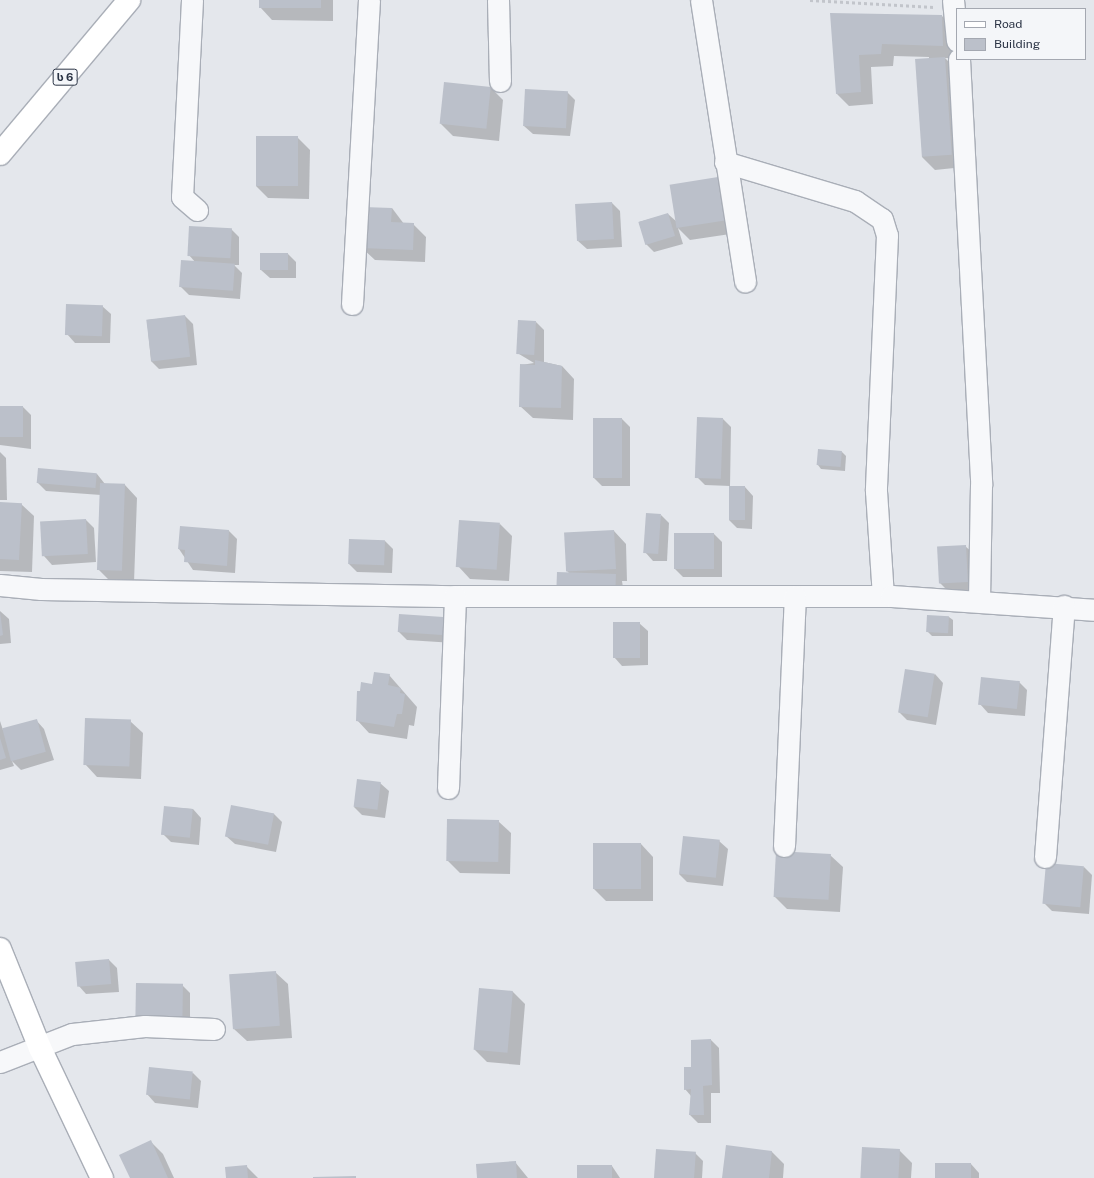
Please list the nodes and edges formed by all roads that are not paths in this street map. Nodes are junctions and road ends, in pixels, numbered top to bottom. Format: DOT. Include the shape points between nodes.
graph roads {
  1 [pos="129,0"];
  2 [pos="192,0"];
  3 [pos="369,0"];
  4 [pos="498,0"];
  5 [pos="695,0"];
  6 [pos="701,0"];
  7 [pos="954,4"];
  8 [pos="956,29"];
  9 [pos="959,60"];
  10 [pos="500,80"];
  11 [pos="0,154"];
  12 [pos="725,162"];
  13 [pos="197,210"];
  14 [pos="745,282"];
  15 [pos="352,304"];
  16 [pos="0,585"];
  17 [pos="455,596"];
  18 [pos="795,596"];
  19 [pos="883,596"];
  20 [pos="979,601"];
  21 [pos="1064,606"];
  22 [pos="1094,610"];
  23 [pos="448,788"];
  24 [pos="784,846"];
  25 [pos="1044,857"];
  26 [pos="0,950"];
  27 [pos="214,1029"];
  28 [pos="40,1048"];
  29 [pos="0,1062"];
  30 [pos="102,1178"];
  1 -- 11 [label="main road, ს 6"];
  2 -- 13 [label="street" via="182,197"];
  3 -- 15 [label="street"];
  4 -- 10 [label="street"];
  5 -- 6 [label="street"];
  6 -- 12 [label="street"];
  7 -- 8 [label="street"];
  9 -- 20 [label="street" via="980,461"];
  12 -- 14 [label="street"];
  12 -- 19 [label="street" via="855,200 882,219 887,235 876,491"];
  16 -- 17 [label="street" via="49,589"];
  17 -- 18 [label="street"];
  17 -- 23 [label="street"];
  18 -- 19 [label="street"];
  18 -- 24 [label="street"];
  19 -- 20 [label="street"];
  20 -- 21 [label="street"];
  21 -- 22 [label="street"];
  21 -- 25 [label="street"];
  26 -- 28 [label="main road"];
  27 -- 28 [label="street" via="145,1026 72,1034"];
  28 -- 29 [label="street"];
  28 -- 30 [label="main road"];
}
